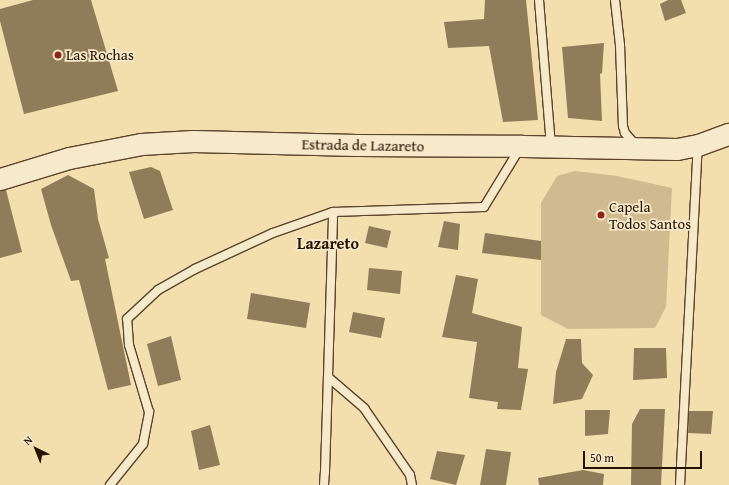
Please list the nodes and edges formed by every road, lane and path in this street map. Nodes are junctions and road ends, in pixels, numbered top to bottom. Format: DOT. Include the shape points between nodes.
graph roads {
  1 [pos="539,0"];
  2 [pos="615,0"];
  3 [pos="729,134"];
  4 [pos="698,145"];
  5 [pos="522,146"];
  6 [pos="551,147"];
  7 [pos="646,149"];
  8 [pos="0,179"];
  9 [pos="333,212"];
  10 [pos="328,377"];
  11 [pos="110,485"];
  12 [pos="324,485"];
  13 [pos="412,485"];
  14 [pos="680,485"];
  1 -- 6 [label="lane"];
  2 -- 7 [label="lane" via="620,45 623,126 630,140"];
  3 -- 4 [label="street, Estrada de Lazareto"];
  4 -- 7 [label="street, Estrada de Lazareto" via="677,149"];
  4 -- 14 [label="lane"];
  5 -- 6 [label="street, Estrada de Lazareto"];
  5 -- 8 [label="street, Estrada de Lazareto" via="193,141 141,144 69,158"];
  5 -- 9 [label="lane" via="484,206"];
  6 -- 7 [label="street, Estrada de Lazareto"];
  9 -- 10 [label="lane"];
  9 -- 11 [label="lane" via="273,232 195,269 158,290 127,319 129,345 149,412 142,444"];
  10 -- 12 [label="lane"];
  10 -- 13 [label="lane" via="364,408 410,475"];
}
